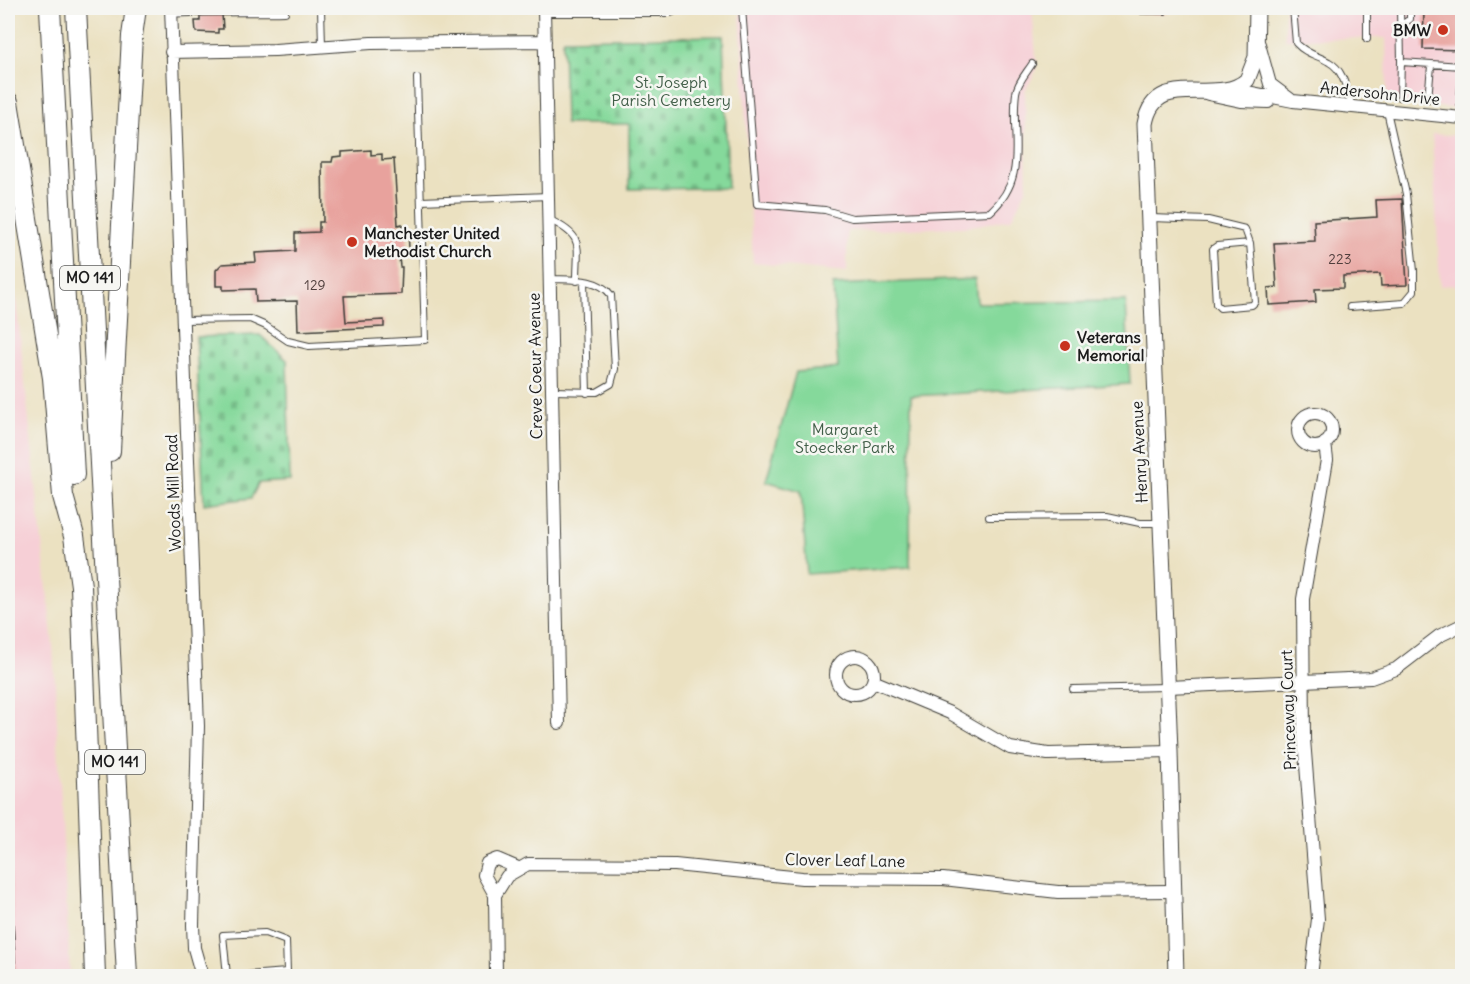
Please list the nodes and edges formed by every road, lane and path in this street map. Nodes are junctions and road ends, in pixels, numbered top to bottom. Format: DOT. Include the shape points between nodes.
graph roads {
  1 [pos="50,8"];
  2 [pos="76,8"];
  3 [pos="125,8"];
  4 [pos="136,8"];
  5 [pos="321,8"];
  6 [pos="681,8"];
  7 [pos="742,8"];
  8 [pos="1293,8"];
  9 [pos="1366,8"];
  10 [pos="1400,8"];
  11 [pos="544,10"];
  12 [pos="1259,10"];
  13 [pos="1410,10"];
  14 [pos="171,11"];
  15 [pos="285,12"];
  16 [pos="1400,26"];
  17 [pos="132,36"];
  18 [pos="1257,38"];
  19 [pos="1367,39"];
  20 [pos="545,41"];
  21 [pos="322,46"];
  22 [pos="171,52"];
  23 [pos="1401,62"];
  24 [pos="1032,64"];
  25 [pos="1431,66"];
  26 [pos="1462,66"];
  27 [pos="417,78"];
  28 [pos="1232,89"];
  29 [pos="1195,91"];
  30 [pos="1400,96"];
  31 [pos="1428,99"];
  32 [pos="1293,101"];
  33 [pos="8,102"];
  34 [pos="1460,104"];
  35 [pos="1352,107"];
  36 [pos="1387,110"];
  37 [pos="1462,118"];
  38 [pos="549,196"];
  39 [pos="421,201"];
  40 [pos="1147,218"];
  41 [pos="549,219"];
  42 [pos="1250,243"];
  43 [pos="550,279"];
  44 [pos="580,281"];
  45 [pos="1350,307"];
  46 [pos="182,320"];
  47 [pos="552,392"];
  48 [pos="587,393"];
  49 [pos="1325,443"];
  50 [pos="989,517"];
  51 [pos="1160,523"];
  52 [pos="74,536"];
  53 [pos="104,548"];
  54 [pos="1462,625"];
  55 [pos="873,681"];
  56 [pos="1302,682"];
  57 [pos="1167,687"];
  58 [pos="1073,689"];
  59 [pos="559,723"];
  60 [pos="1170,751"];
  61 [pos="518,868"];
  62 [pos="1173,891"];
  63 [pos="495,895"];
  64 [pos="287,974"];
  65 [pos="95,976"];
  66 [pos="126,976"];
  67 [pos="202,976"];
  68 [pos="227,976"];
  69 [pos="235,976"];
  70 [pos="496,976"];
  71 [pos="1176,976"];
  72 [pos="1311,976"];
  1 -- 52 [label="highway, MO 141" via="74,446"];
  2 -- 53 [label="highway, MO 141"];
  3 -- 17 [label="highway"];
  4 -- 17 [label="highway"];
  5 -- 21 [label="lane"];
  6 -- 11 [label="lane" via="671,13"];
  7 -- 24 [label="lane" via="757,204 825,210 852,218 990,212 998,205 1017,163 1016,90"];
  8 -- 35 [label="lane" via="1296,43 1335,67 1342,75"];
  9 -- 19 [label="lane"];
  10 -- 16 [label="lane"];
  11 -- 20 [label="street, Creve Coeur Avenue"];
  12 -- 18 [label="street"];
  13 -- 16 [label="lane" via="1410,19"];
  14 -- 15 [label="lane"];
  14 -- 22 [label="street, Woods Mill Road"];
  16 -- 23 [label="lane"];
  17 -- 53 [label="highway"];
  18 -- 28 [label="street" via="1251,75"];
  18 -- 32 [label="street" via="1270,84"];
  20 -- 21 [label="street"];
  20 -- 38 [label="street, Creve Coeur Avenue"];
  21 -- 22 [label="street"];
  22 -- 46 [label="street, Woods Mill Road"];
  23 -- 25 [label="lane"];
  23 -- 30 [label="lane"];
  25 -- 26 [label="lane"];
  25 -- 31 [label="lane"];
  26 -- 34 [label="lane"];
  27 -- 39 [label="lane"];
  28 -- 29 [label="street, Henry Avenue"];
  28 -- 32 [label="street, Andersohn Drive"];
  29 -- 32 [label="street, Andersohn Drive" via="1242,101"];
  29 -- 40 [label="street, Henry Avenue" via="1166,94 1149,109 1145,124"];
  32 -- 35 [label="street, Andersohn Drive"];
  33 -- 52 [label="highway" via="53,378 63,496"];
  35 -- 36 [label="street, Andersohn Drive"];
  36 -- 37 [label="street, Andersohn Drive"];
  36 -- 45 [label="lane" via="1406,194 1414,291 1404,303"];
  38 -- 39 [label="lane"];
  38 -- 41 [label="street, Creve Coeur Avenue"];
  39 -- 46 [label="lane" via="425,340 309,346 288,340 250,319"];
  40 -- 42 [label="lane" via="1208,220 1245,229"];
  40 -- 51 [label="street, Henry Avenue"];
  41 -- 43 [label="street, Creve Coeur Avenue"];
  41 -- 44 [label="lane" via="574,234"];
  42 -- 42 [label="lane" via="1255,302 1252,306 1220,308 1216,304 1213,249"];
  43 -- 44 [label="lane"];
  43 -- 47 [label="street, Creve Coeur Avenue"];
  44 -- 48 [label="lane"];
  44 -- 48 [label="lane" via="600,284 611,295 615,369 611,384 604,390"];
  46 -- 67 [label="street, Woods Mill Road" via="198,726 193,925 194,948"];
  47 -- 48 [label="lane"];
  47 -- 59 [label="street, Creve Coeur Avenue"];
  49 -- 56 [label="street, Princeway Court" via="1327,460 1304,579"];
  50 -- 51 [label="lane" via="1107,516"];
  51 -- 57 [label="street, Henry Avenue"];
  52 -- 65 [label="highway, MO 141" via="81,586"];
  53 -- 66 [label="highway, MO 141"];
  54 -- 56 [label="street" via="1439,636 1396,669 1371,678"];
  55 -- 60 [label="street" via="950,713 1010,748 1048,754"];
  56 -- 57 [label="street"];
  56 -- 72 [label="street, Princeway Court" via="1318,919"];
  57 -- 58 [label="lane"];
  57 -- 60 [label="street, Henry Avenue"];
  60 -- 62 [label="street, Henry Avenue"];
  61 -- 62 [label="street, Clover Leaf Lane" via="528,864 675,865 802,878 943,879 1058,892"];
  61 -- 63 [label="street" via="507,876"];
  61 -- 63 [label="street, Clover Leaf Lane" via="497,859 487,863 484,875"];
  62 -- 71 [label="street, Henry Avenue"];
  63 -- 70 [label="street, Clover Leaf Lane"];
  64 -- 68 [label="lane" via="286,941 265,933 223,935"];
  64 -- 69 [label="lane"];
}
